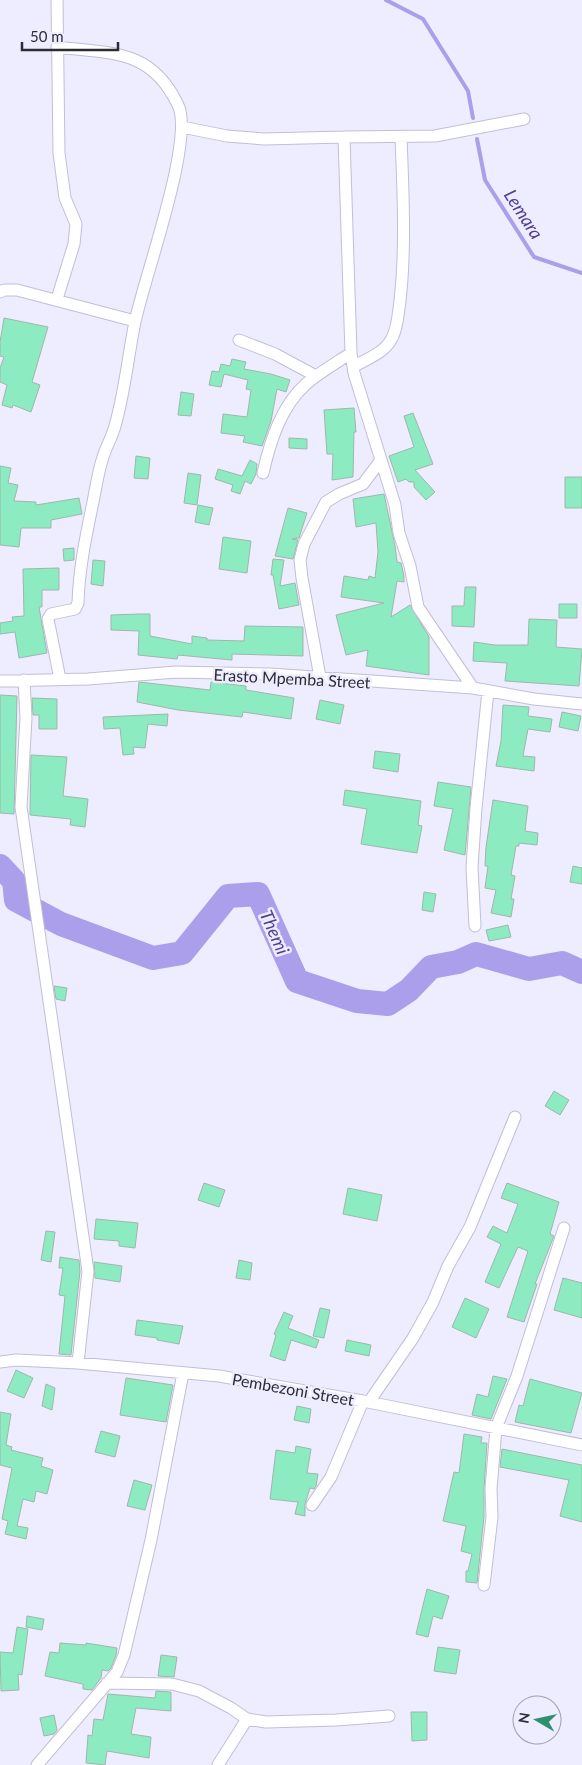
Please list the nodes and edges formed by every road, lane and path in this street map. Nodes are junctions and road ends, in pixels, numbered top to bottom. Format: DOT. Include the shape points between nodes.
graph roads {
  1 [pos="57,0"];
  2 [pos="57,47"];
  3 [pos="524,119"];
  4 [pos="182,127"];
  5 [pos="344,137"];
  6 [pos="401,137"];
  7 [pos="0,292"];
  8 [pos="57,299"];
  9 [pos="135,321"];
  10 [pos="239,340"];
  11 [pos="351,353"];
  12 [pos="353,367"];
  13 [pos="316,376"];
  14 [pos="381,460"];
  15 [pos="263,473"];
  16 [pos="320,677"];
  17 [pos="24,680"];
  18 [pos="60,680"];
  19 [pos="0,681"];
  20 [pos="473,688"];
  21 [pos="488,691"];
  22 [pos="582,704"];
  23 [pos="474,926"];
  24 [pos="515,1117"];
  25 [pos="564,1228"];
  26 [pos="0,1362"];
  27 [pos="78,1363"];
  28 [pos="183,1373"];
  29 [pos="366,1402"];
  30 [pos="496,1428"];
  31 [pos="582,1445"];
  32 [pos="312,1505"];
  33 [pos="484,1584"];
  34 [pos="107,1683"];
  35 [pos="389,1716"];
  36 [pos="248,1719"];
  37 [pos="37,1765"];
  38 [pos="218,1765"];
  1 -- 2 [label="street"];
  2 -- 4 [label="street" via="124,55 151,67 180,107"];
  2 -- 8 [label="street" via="59,153 65,198 76,224 74,244"];
  3 -- 6 [label="street" via="436,136"];
  4 -- 5 [label="street" via="264,139"];
  4 -- 9 [label="street" via="170,192"];
  5 -- 6 [label="street"];
  5 -- 11 [label="street"];
  6 -- 12 [label="street" via="402,281 397,326 384,348"];
  7 -- 8 [label="street" via="17,290"];
  8 -- 9 [label="street"];
  9 -- 18 [label="street" via="125,385 115,428 103,458 83,547 78,603 75,609 51,614 48,619"];
  10 -- 13 [label="street" via="275,354"];
  11 -- 12 [label="street"];
  11 -- 13 [label="street"];
  12 -- 14 [label="street"];
  13 -- 15 [label="street" via="286,410 271,440"];
  14 -- 16 [label="street" via="363,484 326,502 304,544 300,560 302,578"];
  14 -- 20 [label="street" via="395,505 418,606"];
  16 -- 18 [label="street, Erasto Mpemba Street" via="176,672"];
  16 -- 20 [label="street, Erasto Mpemba Street"];
  17 -- 18 [label="street, Erasto Mpemba Street"];
  17 -- 19 [label="street, Erasto Mpemba Street"];
  17 -- 27 [label="street" via="26,718 22,807 88,1272"];
  20 -- 21 [label="street, Erasto Mpemba Street"];
  21 -- 22 [label="street, Erasto Mpemba Street"];
  21 -- 23 [label="street" via="472,867"];
  24 -- 29 [label="street" via="470,1227 433,1302 413,1338"];
  25 -- 30 [label="street" via="517,1376"];
  26 -- 27 [label="street, Pembezoni Street"];
  27 -- 28 [label="street, Pembezoni Street"];
  28 -- 29 [label="street, Pembezoni Street" via="218,1376"];
  28 -- 34 [label="street" via="130,1633 117,1672"];
  29 -- 30 [label="street, Pembezoni Street"];
  29 -- 32 [label="street" via="331,1477"];
  30 -- 31 [label="street, Pembezoni Street"];
  30 -- 33 [label="street" via="492,1517"];
  34 -- 36 [label="street" via="172,1684 199,1691"];
  34 -- 37 [label="street"];
  35 -- 36 [label="street" via="266,1722"];
  36 -- 38 [label="street"];
}
